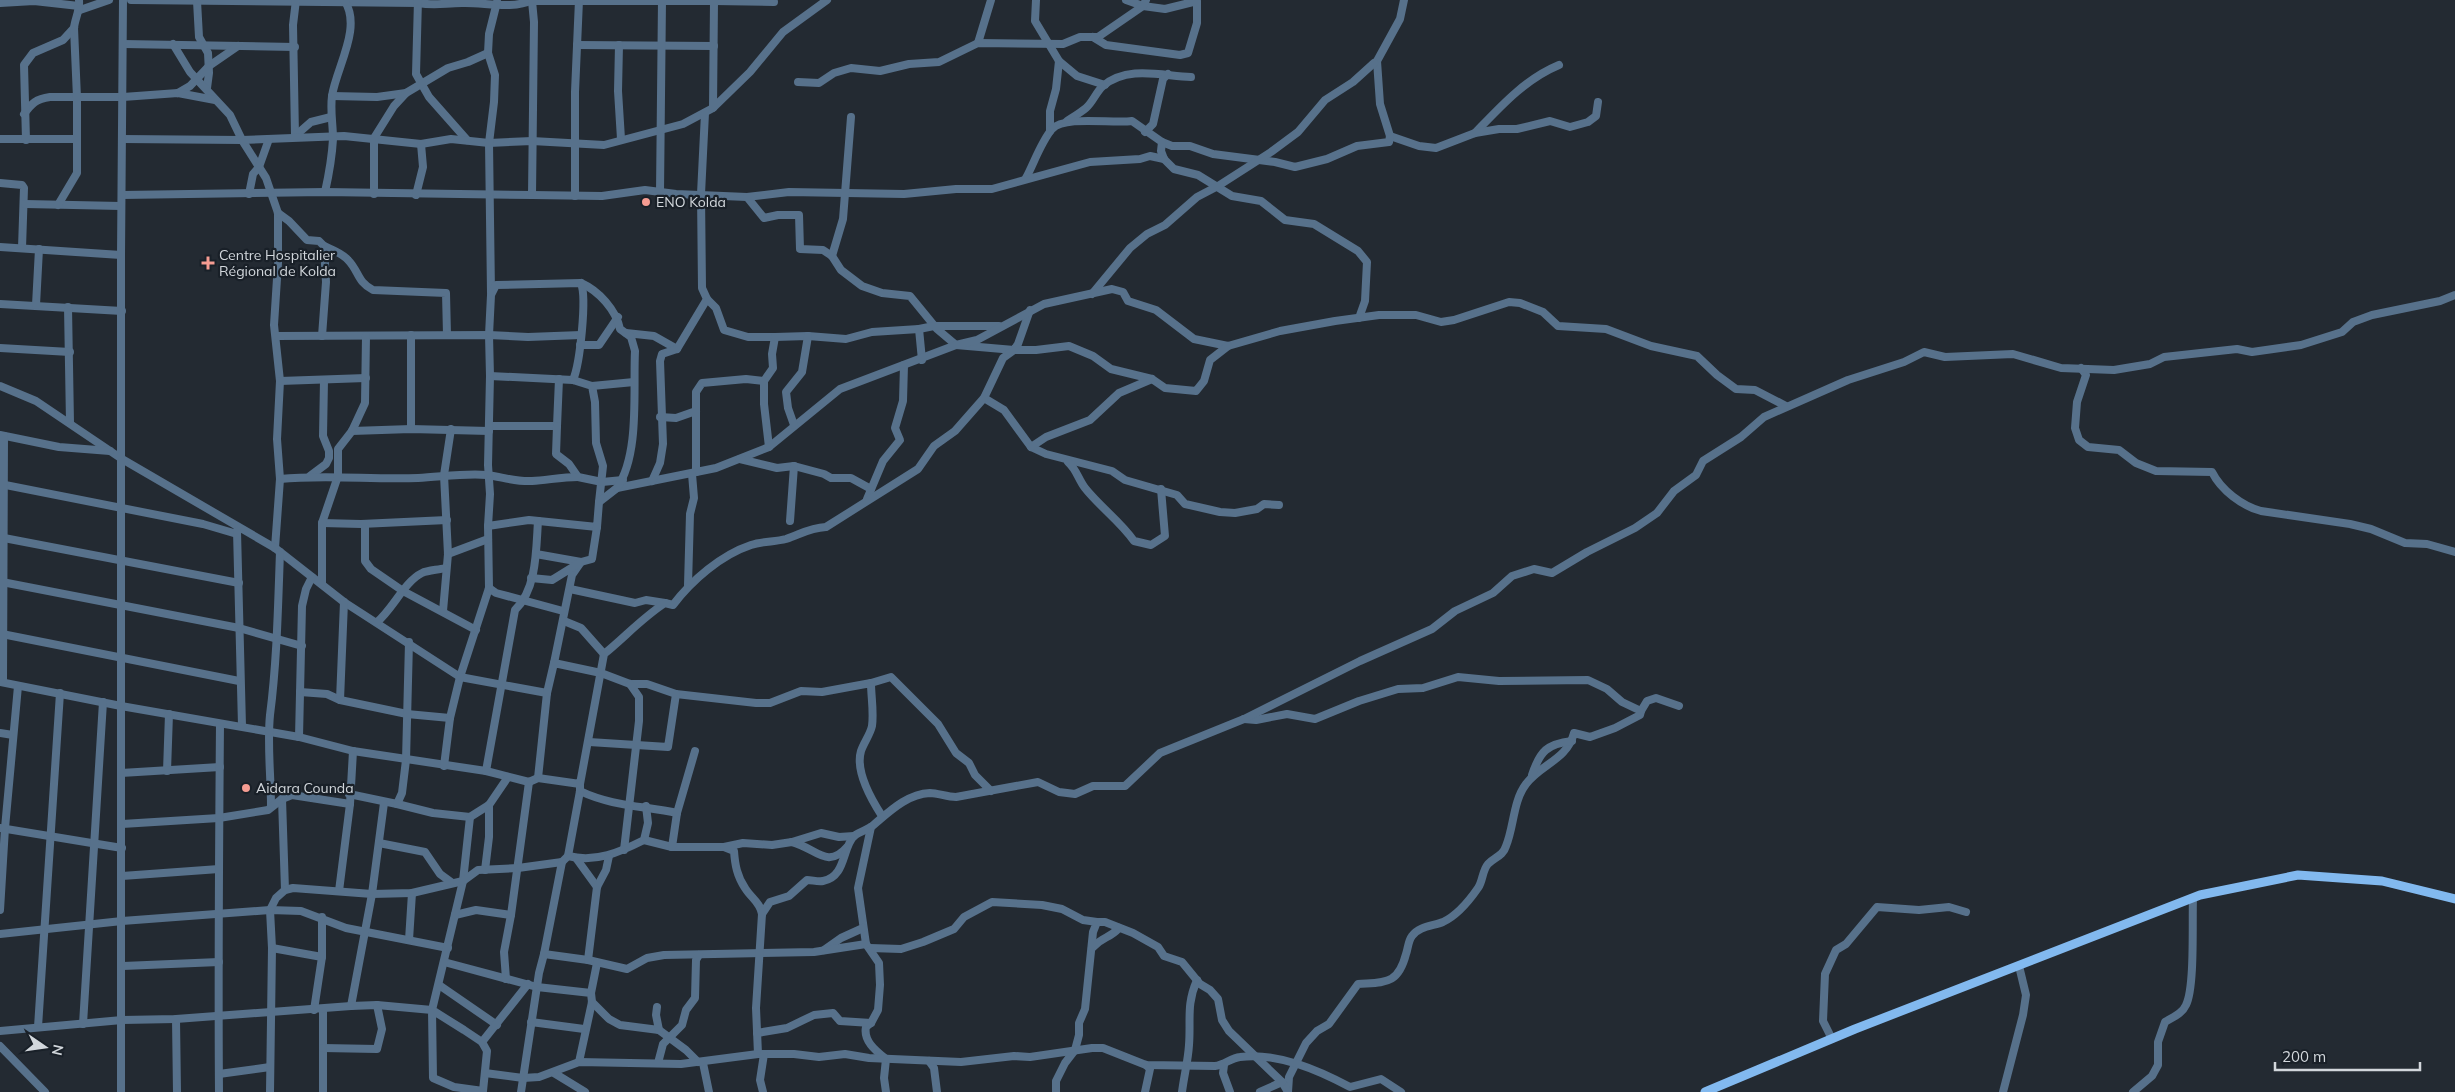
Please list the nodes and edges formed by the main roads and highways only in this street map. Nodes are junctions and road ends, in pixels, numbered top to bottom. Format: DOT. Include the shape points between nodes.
graph roads {
  1 [pos="2455,899"];
  2 [pos="1705,1092"];
  1 -- 2 [label="main road" via="2382,881 2298,875 2241,885 2193,898 2066,946"];
}
